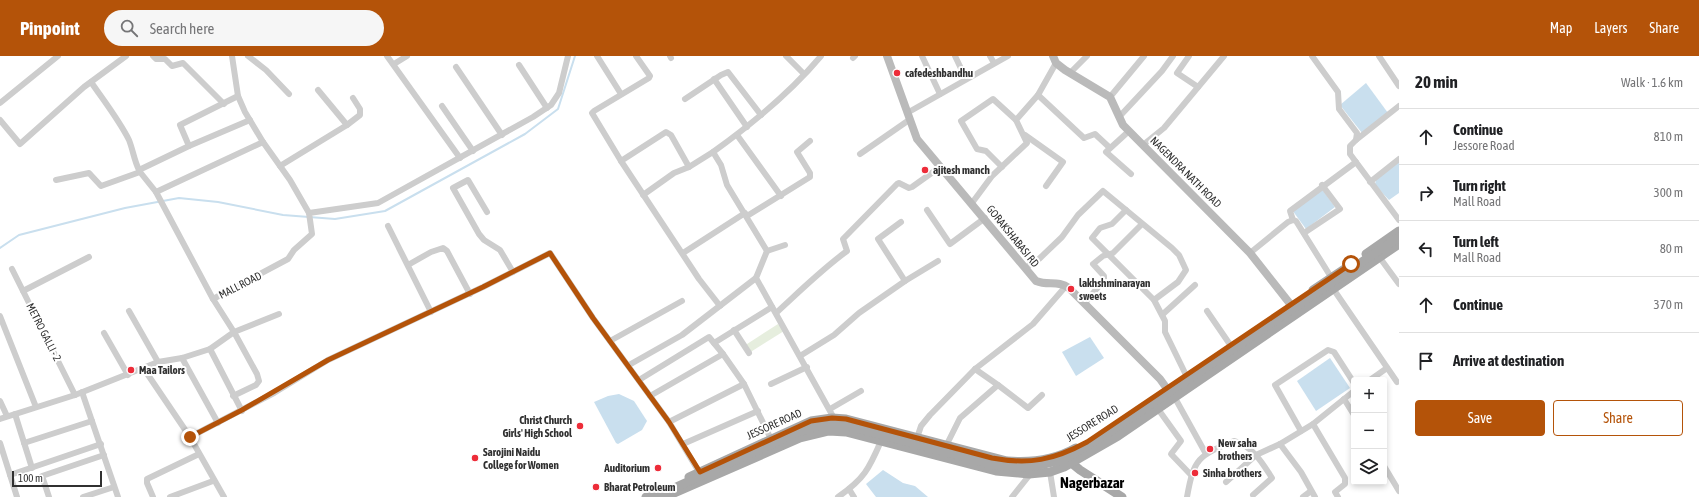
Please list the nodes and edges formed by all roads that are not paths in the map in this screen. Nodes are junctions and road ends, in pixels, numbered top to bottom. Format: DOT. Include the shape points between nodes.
graph roads {
  1 [pos="58,56"];
  2 [pos="126,56"];
  3 [pos="153,56"];
  4 [pos="232,56"];
  5 [pos="248,56"];
  6 [pos="387,56"];
  7 [pos="407,56"];
  8 [pos="568,56"];
  9 [pos="597,56"];
  10 [pos="636,56"];
  11 [pos="786,56"];
  12 [pos="821,56"];
  13 [pos="887,56"];
  14 [pos="922,56"];
  15 [pos="955,56"];
  16 [pos="990,56"];
  17 [pos="1008,56"];
  18 [pos="1087,56"];
  19 [pos="1144,56"];
  20 [pos="1174,56"];
  21 [pos="1189,56"];
  22 [pos="1312,56"];
  23 [pos="1379,56"];
  24 [pos="1222,57"];
  25 [pos="1055,60"];
  26 [pos="994,63"];
  27 [pos="394,64"];
  28 [pos="519,65"];
  29 [pos="456,67"];
  30 [pos="1070,73"];
  31 [pos="804,74"];
  32 [pos="714,79"];
  33 [pos="966,79"];
  34 [pos="91,82"];
  35 [pos="1399,86"];
  36 [pos="1198,87"];
  37 [pos="318,90"];
  38 [pos="289,94"];
  39 [pos="621,94"];
  40 [pos="940,94"];
  41 [pos="1038,95"];
  42 [pos="238,96"];
  43 [pos="1110,97"];
  44 [pos="352,98"];
  45 [pos="685,99"];
  46 [pos="0,103"];
  47 [pos="224,104"];
  48 [pos="442,106"];
  49 [pos="1399,106"];
  50 [pos="547,108"];
  51 [pos="761,115"];
  52 [pos="908,116"];
  53 [pos="1120,116"];
  54 [pos="250,120"];
  55 [pos="1016,120"];
  56 [pos="1,124"];
  57 [pos="347,126"];
  58 [pos="747,127"];
  59 [pos="1129,132"];
  60 [pos="1023,134"];
  61 [pos="502,135"];
  62 [pos="737,135"];
  63 [pos="1356,140"];
  64 [pos="263,142"];
  65 [pos="810,142"];
  66 [pos="1143,144"];
  67 [pos="189,146"];
  68 [pos="1110,148"];
  69 [pos="473,151"];
  70 [pos="713,152"];
  71 [pos="860,154"];
  72 [pos="460,158"];
  73 [pos="1399,158"];
  74 [pos="621,161"];
  75 [pos="1356,162"];
  76 [pos="280,166"];
  77 [pos="689,167"];
  78 [pos="940,167"];
  79 [pos="1002,167"];
  80 [pos="140,171"];
  81 [pos="1131,174"];
  82 [pos="56,180"];
  83 [pos="1370,182"];
  84 [pos="1322,185"];
  85 [pos="1046,186"];
  86 [pos="158,195"];
  87 [pos="643,195"];
  88 [pos="781,196"];
  89 [pos="972,203"];
  90 [pos="926,210"];
  91 [pos="1126,210"];
  92 [pos="487,212"];
  93 [pos="309,214"];
  94 [pos="746,215"];
  95 [pos="985,218"];
  96 [pos="1293,220"];
  97 [pos="1399,220"];
  98 [pos="901,222"];
  99 [pos="1142,224"];
  100 [pos="388,226"];
  101 [pos="1399,231"];
  102 [pos="1304,233"];
  103 [pos="1399,237"];
  104 [pos="1399,244"];
  105 [pos="785,245"];
  106 [pos="767,251"];
  107 [pos="683,253"];
  108 [pos="1250,253"];
  109 [pos="1109,255"];
  110 [pos="89,257"];
  111 [pos="1380,258"];
  112 [pos="938,261"];
  113 [pos="408,265"];
  114 [pos="12,268"];
  115 [pos="1025,268"];
  116 [pos="513,272"];
  117 [pos="1331,277"];
  118 [pos="756,278"];
  119 [pos="905,281"];
  120 [pos="1399,284"];
  121 [pos="1195,285"];
  122 [pos="1066,286"];
  123 [pos="1334,290"];
  124 [pos="23,291"];
  125 [pos="470,294"];
  126 [pos="213,299"];
  127 [pos="1154,300"];
  128 [pos="682,301"];
  129 [pos="1085,302"];
  130 [pos="1291,305"];
  131 [pos="720,306"];
  132 [pos="774,310"];
  133 [pos="130,311"];
  134 [pos="1208,311"];
  135 [pos="1301,311"];
  136 [pos="431,312"];
  137 [pos="279,314"];
  138 [pos="1163,314"];
  139 [pos="0,316"];
  140 [pos="2,327"];
  141 [pos="734,330"];
  142 [pos="234,332"];
  143 [pos="104,333"];
  144 [pos="610,341"];
  145 [pos="714,342"];
  146 [pos="1231,346"];
  147 [pos="210,349"];
  148 [pos="749,353"];
  149 [pos="723,354"];
  150 [pos="800,356"];
  151 [pos="182,358"];
  152 [pos="158,362"];
  153 [pos="629,365"];
  154 [pos="807,367"];
  155 [pos="144,368"];
  156 [pos="1387,368"];
  157 [pos="975,369"];
  158 [pos="128,374"];
  159 [pos="1186,375"];
  160 [pos="1374,377"];
  161 [pos="1351,378"];
  162 [pos="639,380"];
  163 [pos="1397,382"];
  164 [pos="744,384"];
  165 [pos="771,384"];
  166 [pos="998,385"];
  167 [pos="1167,388"];
  168 [pos="861,391"];
  169 [pos="82,392"];
  170 [pos="1351,393"];
  171 [pos="75,394"];
  172 [pos="1042,395"];
  173 [pos="233,396"];
  174 [pos="650,396"];
  175 [pos="1174,398"];
  176 [pos="1344,399"];
  177 [pos="0,401"];
  178 [pos="36,407"];
  179 [pos="830,409"];
  180 [pos="1158,409"];
  181 [pos="242,410"];
  182 [pos="758,411"];
  183 [pos="1353,413"];
  184 [pos="15,414"];
  185 [pos="7,416"];
  186 [pos="835,418"];
  187 [pos="0,419"];
  188 [pos="92,422"];
  189 [pos="669,422"];
  190 [pos="218,423"];
  191 [pos="1313,424"];
  192 [pos="837,431"];
  193 [pos="1301,431"];
  194 [pos="190,437"];
  195 [pos="917,438"];
  196 [pos="770,439"];
  197 [pos="881,441"];
  198 [pos="0,443"];
  199 [pos="24,443"];
  200 [pos="100,444"];
  201 [pos="683,444"];
  202 [pos="1280,444"];
  203 [pos="946,446"];
  204 [pos="199,454"];
  205 [pos="1064,454"];
  206 [pos="1206,454"];
  207 [pos="104,455"];
  208 [pos="1256,455"];
  209 [pos="1031,462"];
  210 [pos="1071,464"];
  211 [pos="32,468"];
  212 [pos="1387,471"];
  213 [pos="700,472"];
  214 [pos="1050,472"];
  215 [pos="1032,473"];
  216 [pos="10,475"];
  217 [pos="1191,475"];
  218 [pos="213,480"];
  219 [pos="1226,482"];
  220 [pos="114,487"];
  221 [pos="850,489"];
  222 [pos="1311,491"];
  223 [pos="1399,491"];
  224 [pos="1253,495"];
  225 [pos="1336,495"];
  226 [pos="17,497"];
  227 [pos="49,497"];
  228 [pos="83,497"];
  229 [pos="118,497"];
  230 [pos="153,497"];
  231 [pos="170,497"];
  232 [pos="224,497"];
  233 [pos="646,497"];
  234 [pos="654,497"];
  235 [pos="665,497"];
  236 [pos="838,497"];
  237 [pos="854,497"];
  238 [pos="1012,497"];
  239 [pos="1054,497"];
  240 [pos="1122,497"];
  241 [pos="1187,497"];
  242 [pos="1303,497"];
  243 [pos="1315,497"];
  244 [pos="1328,497"];
  1 -- 46 [label="street"];
  2 -- 34 [label="street"];
  3 -- 47 [label="street" via="156,59 165,59 172,66 183,64"];
  4 -- 42 [label="street"];
  5 -- 38 [label="street"];
  6 -- 27 [label="street"];
  7 -- 27 [label="street"];
  8 -- 50 [label="street" via="559,93"];
  9 -- 39 [label="street"];
  10 -- 39 [label="street" via="650,76"];
  11 -- 31 [label="street"];
  12 -- 31 [label="street"];
  13 -- 52 [label="street, GORAKSHABASI RD"];
  14 -- 40 [label="street"];
  15 -- 33 [label="street"];
  16 -- 26 [label="street"];
  17 -- 26 [label="street"];
  18 -- 30 [label="street"];
  19 -- 43 [label="street"];
  20 -- 53 [label="street"];
  21 -- 36 [label="street" via="1177,73"];
  22 -- 63 [label="street" via="1338,92 1339,109 1357,133"];
  23 -- 35 [label="street"];
  24 -- 36 [label="street"];
  25 -- 30 [label="street"];
  25 -- 41 [label="street"];
  26 -- 33 [label="street"];
  27 -- 72 [label="street"];
  28 -- 50 [label="street"];
  29 -- 61 [label="street"];
  30 -- 43 [label="street"];
  31 -- 51 [label="street"];
  32 -- 45 [label="street"];
  32 -- 51 [label="street" via="725,72 731,74"];
  32 -- 58 [label="street"];
  33 -- 40 [label="street"];
  34 -- 56 [label="street" via="20,144"];
  34 -- 80 [label="street" via="126,135"];
  36 -- 66 [label="street" via="1164,128"];
  37 -- 57 [label="street"];
  39 -- 74 [label="street" via="592,113"];
  40 -- 52 [label="street"];
  41 -- 55 [label="street"];
  41 -- 68 [label="street" via="1084,138 1095,134"];
  42 -- 47 [label="street"];
  42 -- 54 [label="street"];
  43 -- 53 [label="street, NAGENDRA NATH ROAD"];
  44 -- 57 [label="street" via="360,109 360,115"];
  47 -- 67 [label="street" via="180,125"];
  48 -- 69 [label="street"];
  49 -- 63 [label="street"];
  50 -- 61 [label="street"];
  51 -- 58 [label="street"];
  52 -- 71 [label="street"];
  52 -- 78 [label="street, GORAKSHABASI RD" via="917,139"];
  53 -- 59 [label="street, NAGENDRA NATH ROAD"];
  54 -- 64 [label="street"];
  54 -- 67 [label="street"];
  55 -- 60 [label="street"];
  55 -- 79 [label="street" via="993,99 961,121 977,149 986,151"];
  57 -- 76 [label="street"];
  58 -- 62 [label="street"];
  59 -- 66 [label="street, NAGENDRA NATH ROAD"];
  59 -- 68 [label="street"];
  60 -- 79 [label="street" via="1027,143"];
  60 -- 85 [label="street" via="1063,162"];
  61 -- 69 [label="street"];
  62 -- 70 [label="street"];
  62 -- 88 [label="street"];
  63 -- 75 [label="street" via="1349,149"];
  64 -- 76 [label="street"];
  64 -- 86 [label="street"];
  65 -- 88 [label="street" via="797,152 810,173 810,178"];
  66 -- 108 [label="street, NAGENDRA NATH ROAD"];
  67 -- 80 [label="street"];
  68 -- 81 [label="street" via="1106,152"];
  69 -- 72 [label="street"];
  70 -- 77 [label="street"];
  70 -- 94 [label="street" via="721,165 726,185"];
  72 -- 93 [label="street" via="378,203"];
  73 -- 83 [label="street"];
  74 -- 77 [label="street" via="666,132 671,135"];
  74 -- 87 [label="street"];
  75 -- 83 [label="street"];
  75 -- 84 [label="street"];
  76 -- 93 [label="street"];
  77 -- 87 [label="street"];
  78 -- 89 [label="street, GORAKSHABASI RD"];
  78 -- 132 [label="street" via="912,188 897,184 843,239 847,251"];
  79 -- 89 [label="street"];
  80 -- 82 [label="street" via="100,186 89,173"];
  80 -- 86 [label="street"];
  83 -- 97 [label="street"];
  84 -- 96 [label="street" via="1290,211"];
  84 -- 102 [label="street" via="1340,209"];
  86 -- 126 [label="street"];
  87 -- 107 [label="street"];
  88 -- 94 [label="street"];
  89 -- 95 [label="street, GORAKSHABASI RD"];
  90 -- 95 [label="street" via="950,244"];
  91 -- 99 [label="street"];
  91 -- 109 [label="street" via="1112,224 1100,228 1092,238"];
  91 -- 115 [label="street" via="1101,192 1078,215 1062,237 1039,259"];
  92 -- 116 [label="street" via="468,180 453,188 479,234 500,250"];
  93 -- 126 [label="street, MALL ROAD" via="312,231 310,237 298,246 288,259"];
  94 -- 106 [label="street"];
  94 -- 107 [label="street"];
  95 -- 115 [label="street, GORAKSHABASI RD"];
  96 -- 102 [label="street"];
  96 -- 108 [label="street"];
  98 -- 119 [label="street" via="878,239"];
  99 -- 109 [label="street"];
  99 -- 127 [label="street" via="1179,255 1186,270 1178,282"];
  100 -- 113 [label="street"];
  101 -- 117 [label="main road, JESSORE ROAD"];
  102 -- 117 [label="street"];
  103 -- 234 [label="main road, bridge" via="1105,435 1064,459 1035,466 994,465 844,425 831,424 786,437"];
  104 -- 111 [label="main road, JESSORE ROAD"];
  105 -- 106 [label="street"];
  106 -- 118 [label="street"];
  107 -- 131 [label="street"];
  108 -- 130 [label="street, NAGENDRA NATH ROAD"];
  109 -- 127 [label="street"];
  109 -- 129 [label="street" via="1103,256 1093,264 1104,276 1104,280"];
  110 -- 124 [label="street"];
  111 -- 120 [label="street"];
  111 -- 123 [label="main road, JESSORE ROAD"];
  112 -- 119 [label="street"];
  113 -- 125 [label="street" via="443,248"];
  113 -- 136 [label="street"];
  114 -- 124 [label="street, METRO GALLI - 2"];
  115 -- 122 [label="street, GORAKSHABASI RD" via="1036,281"];
  116 -- 125 [label="street"];
  116 -- 144 [label="street" via="550,253"];
  117 -- 123 [label="street"];
  117 -- 130 [label="main road, JESSORE ROAD"];
  118 -- 131 [label="street"];
  118 -- 132 [label="street"];
  119 -- 150 [label="street" via="859,313 834,335"];
  121 -- 138 [label="street"];
  122 -- 129 [label="street"];
  122 -- 157 [label="street" via="1033,324"];
  123 -- 135 [label="main road, JESSORE ROAD"];
  123 -- 156 [label="street"];
  124 -- 171 [label="street, METRO GALLI - 2"];
  125 -- 136 [label="street"];
  126 -- 142 [label="street, MALL ROAD"];
  127 -- 138 [label="street"];
  128 -- 144 [label="street"];
  129 -- 167 [label="street"];
  130 -- 135 [label="street, NAGENDRA NATH ROAD"];
  130 -- 146 [label="main road, JESSORE ROAD"];
  131 -- 153 [label="street" via="682,335"];
  132 -- 141 [label="street"];
  132 -- 150 [label="street"];
  133 -- 152 [label="street"];
  134 -- 146 [label="street"];
  135 -- 175 [label="main road, JESSORE ROAD"];
  136 -- 181 [label="street" via="328,360"];
  137 -- 142 [label="street"];
  138 -- 159 [label="street" via="1165,332"];
  139 -- 140 [label="street"];
  140 -- 178 [label="street"];
  141 -- 145 [label="street"];
  141 -- 148 [label="street"];
  142 -- 147 [label="street"];
  142 -- 173 [label="street, MALL ROAD" via="259,381"];
  143 -- 158 [label="street"];
  144 -- 153 [label="street"];
  145 -- 149 [label="street"];
  145 -- 162 [label="street" via="709,337"];
  146 -- 159 [label="main road, JESSORE ROAD"];
  147 -- 151 [label="street"];
  147 -- 173 [label="street"];
  149 -- 164 [label="street"];
  149 -- 174 [label="street"];
  150 -- 154 [label="street"];
  151 -- 152 [label="street"];
  151 -- 190 [label="street"];
  152 -- 155 [label="street"];
  153 -- 162 [label="street"];
  154 -- 165 [label="street"];
  154 -- 179 [label="street"];
  155 -- 158 [label="street"];
  155 -- 194 [label="street"];
  156 -- 160 [label="street"];
  156 -- 163 [label="street"];
  157 -- 166 [label="street"];
  157 -- 195 [label="street" via="930,415 921,426"];
  158 -- 169 [label="street"];
  159 -- 167 [label="main road, JESSORE ROAD"];
  161 -- 193 [label="street" via="1334,352 1328,350 1275,385"];
  162 -- 174 [label="street"];
  164 -- 182 [label="street"];
  164 -- 189 [label="street"];
  166 -- 172 [label="street" via="1028,408"];
  166 -- 203 [label="street" via="960,418"];
  167 -- 175 [label="street"];
  167 -- 205 [label="main road, JESSORE ROAD" via="1087,442"];
  168 -- 179 [label="street"];
  169 -- 171 [label="street"];
  169 -- 188 [label="street"];
  170 -- 176 [label="street"];
  171 -- 178 [label="street"];
  173 -- 181 [label="street"];
  174 -- 189 [label="street"];
  175 -- 180 [label="main road, JESSORE ROAD"];
  175 -- 206 [label="street"];
  176 -- 183 [label="street"];
  176 -- 191 [label="street"];
  177 -- 185 [label="street"];
  178 -- 184 [label="street"];
  179 -- 186 [label="street"];
  180 -- 210 [label="main road, JESSORE ROAD"];
  180 -- 217 [label="street" via="1181,441 1171,454"];
  181 -- 190 [label="street"];
  182 -- 196 [label="street"];
  182 -- 201 [label="street"];
  184 -- 185 [label="street"];
  184 -- 199 [label="street"];
  185 -- 187 [label="street"];
  186 -- 192 [label="street"];
  186 -- 195 [label="main road, JESSORE ROAD"];
  186 -- 196 [label="main road, JESSORE ROAD" via="811,421"];
  188 -- 199 [label="street"];
  188 -- 200 [label="street"];
  189 -- 201 [label="street"];
  190 -- 194 [label="street"];
  191 -- 193 [label="street"];
  191 -- 225 [label="street" via="1345,478 1346,484"];
  192 -- 197 [label="main road, JESSORE ROAD"];
  192 -- 235 [label="main road, JESSORE ROAD" via="819,432 800,438"];
  193 -- 202 [label="street"];
  194 -- 204 [label="street"];
  195 -- 203 [label="main road, JESSORE ROAD"];
  196 -- 213 [label="main road, JESSORE ROAD"];
  197 -- 215 [label="main road, JESSORE ROAD" via="996,472"];
  197 -- 221 [label="street" via="870,468"];
  198 -- 216 [label="street"];
  199 -- 211 [label="street"];
  200 -- 207 [label="street"];
  200 -- 211 [label="street"];
  201 -- 213 [label="street"];
  202 -- 208 [label="street"];
  202 -- 222 [label="street" via="1301,472"];
  203 -- 209 [label="main road, JESSORE ROAD" via="1007,461"];
  204 -- 218 [label="street"];
  204 -- 230 [label="street" via="147,479"];
  205 -- 209 [label="main road, JESSORE ROAD"];
  205 -- 210 [label="main road"];
  206 -- 208 [label="street" via="1234,441"];
  206 -- 217 [label="street" via="1194,466"];
  207 -- 220 [label="street"];
  207 -- 227 [label="street" via="42,476"];
  208 -- 219 [label="street"];
  208 -- 224 [label="street" via="1272,478"];
  209 -- 215 [label="street"];
  210 -- 214 [label="main road, JESSORE ROAD"];
  210 -- 240 [label="main road"];
  211 -- 216 [label="street"];
  212 -- 223 [label="street"];
  213 -- 233 [label="main road, JESSORE ROAD"];
  214 -- 215 [label="main road, JESSORE ROAD"];
  214 -- 239 [label="street"];
  215 -- 238 [label="street"];
  216 -- 226 [label="street"];
  217 -- 241 [label="street"];
  218 -- 231 [label="street"];
  218 -- 232 [label="street"];
  220 -- 228 [label="street"];
  220 -- 229 [label="street"];
  221 -- 236 [label="street"];
  221 -- 237 [label="street"];
  222 -- 242 [label="street"];
  222 -- 243 [label="street"];
  225 -- 244 [label="street"];
}
